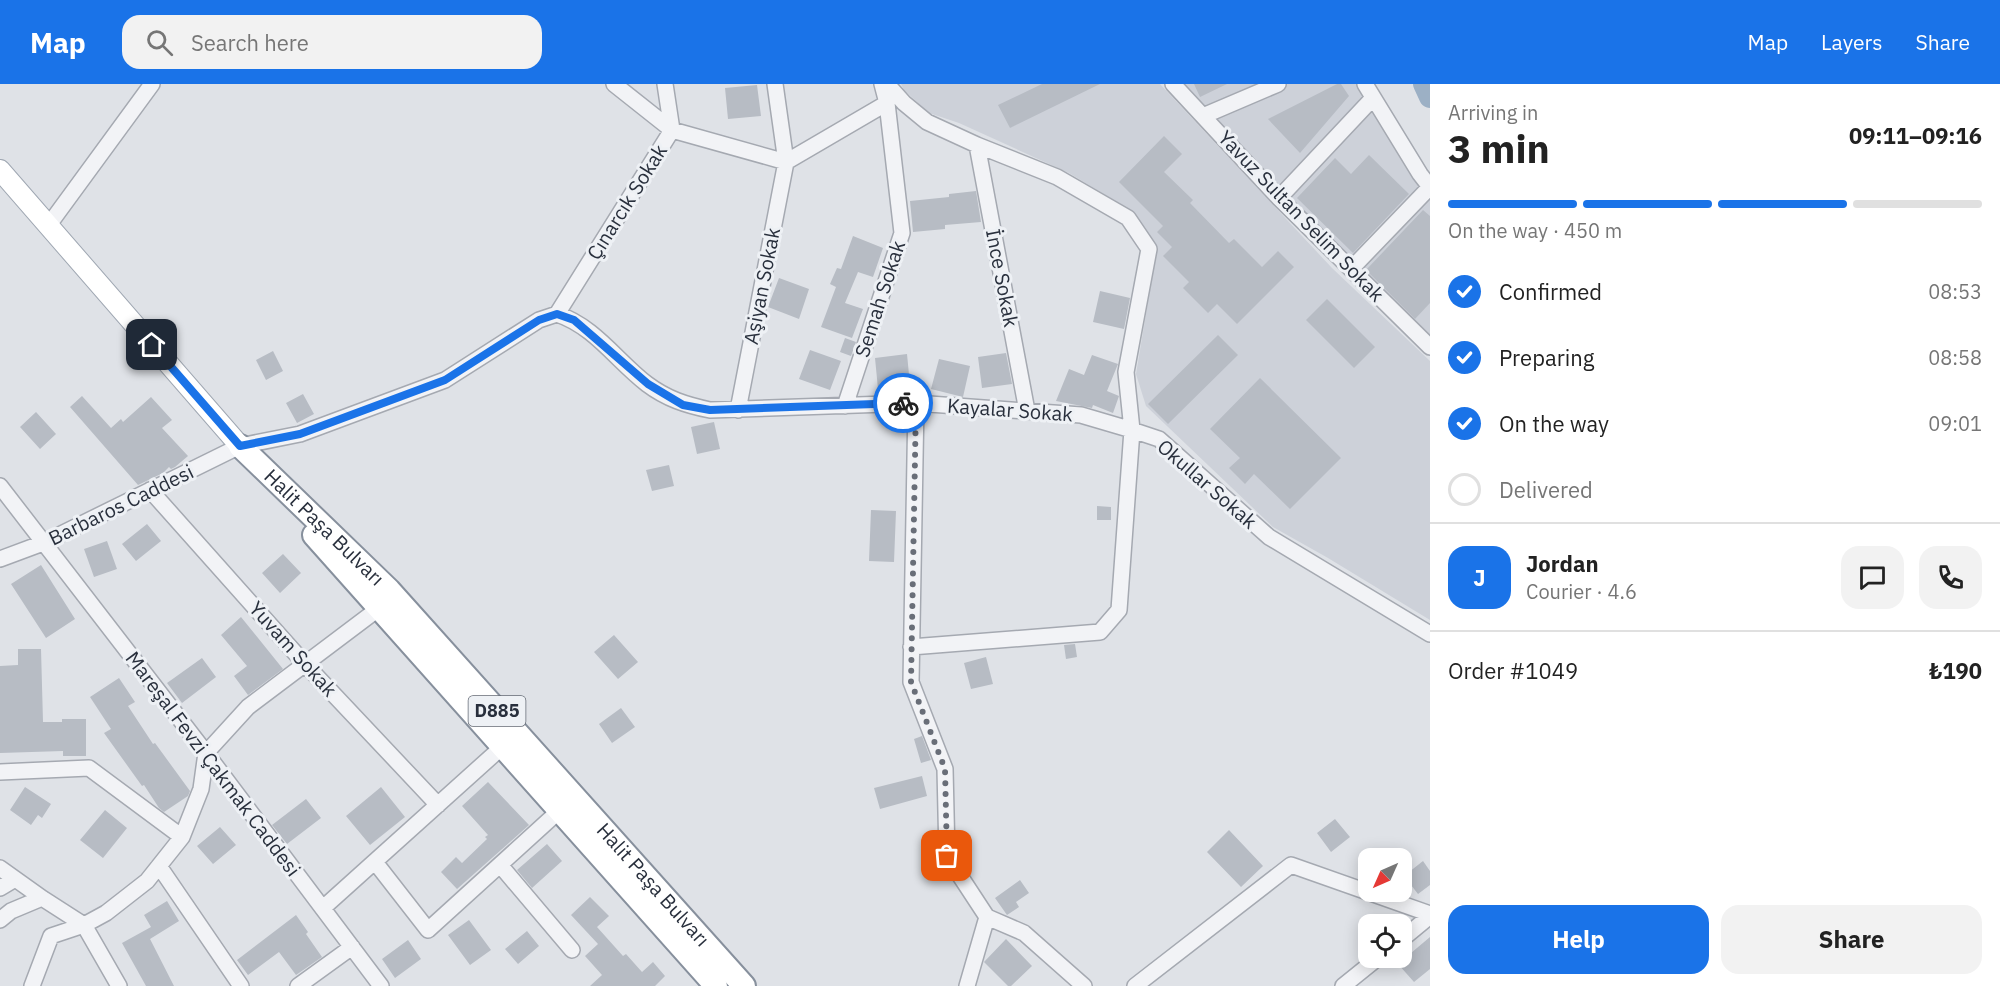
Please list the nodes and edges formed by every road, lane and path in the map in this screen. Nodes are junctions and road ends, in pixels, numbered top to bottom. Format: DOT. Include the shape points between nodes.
graph roads {
  1 [pos="152,84"];
  2 [pos="614,84"];
  3 [pos="665,84"];
  4 [pos="775,84"];
  5 [pos="884,84"];
  6 [pos="1173,84"];
  7 [pos="1278,84"];
  8 [pos="1365,84"];
  9 [pos="1373,98"];
  10 [pos="887,103"];
  11 [pos="1203,116"];
  12 [pos="672,130"];
  13 [pos="977,145"];
  14 [pos="786,162"];
  15 [pos="0,170"];
  16 [pos="1430,187"];
  17 [pos="1279,198"];
  18 [pos="48,226"];
  19 [pos="1351,269"];
  20 [pos="557,314"];
  21 [pos="1427,338"];
  22 [pos="916,403"];
  23 [pos="845,406"];
  24 [pos="738,410"];
  25 [pos="1027,411"];
  26 [pos="1132,430"];
  27 [pos="240,446"];
  28 [pos="0,486"];
  29 [pos="150,490"];
  30 [pos="43,543"];
  31 [pos="0,559"];
  32 [pos="378,609"];
  33 [pos="1430,634"];
  34 [pos="911,647"];
  35 [pos="305,664"];
  36 [pos="502,747"];
  37 [pos="206,753"];
  38 [pos="0,772"];
  39 [pos="438,806"];
  40 [pos="559,811"];
  41 [pos="182,837"];
  42 [pos="375,862"];
  43 [pos="500,865"];
  44 [pos="159,866"];
  45 [pos="0,868"];
  46 [pos="15,879"];
  47 [pos="0,888"];
  48 [pos="42,898"];
  49 [pos="323,908"];
  50 [pos="1430,915"];
  51 [pos="987,917"];
  52 [pos="0,920"];
  53 [pos="84,925"];
  54 [pos="1412,930"];
  55 [pos="352,947"];
  56 [pos="572,950"];
  57 [pos="1366,968"];
  58 [pos="32,986"];
  59 [pos="119,986"];
  60 [pos="241,986"];
  61 [pos="298,986"];
  62 [pos="381,986"];
  63 [pos="716,986"];
  64 [pos="744,986"];
  65 [pos="967,986"];
  66 [pos="1084,986"];
  67 [pos="1135,986"];
  68 [pos="1344,986"];
  1 -- 18 [label="street"];
  2 -- 12 [label="street"];
  3 -- 12 [label="street, Çınarcık Sokak"];
  4 -- 14 [label="street, Aşiyan Sokak"];
  5 -- 10 [label="street, Semah Sokak"];
  5 -- 13 [label="street" via="927,122"];
  6 -- 11 [label="street, Yavuz Sultan Selim Sokak"];
  7 -- 11 [label="street"];
  8 -- 9 [label="street"];
  9 -- 16 [label="street"];
  9 -- 17 [label="street"];
  10 -- 14 [label="street"];
  10 -- 23 [label="street, Semah Sokak" via="902,233"];
  11 -- 17 [label="street, Yavuz Sultan Selim Sokak"];
  12 -- 14 [label="street"];
  12 -- 20 [label="street, Çınarcık Sokak"];
  13 -- 25 [label="street, İnce Sokak"];
  13 -- 26 [label="street" via="1057,177 1128,218 1149,249 1126,372"];
  14 -- 24 [label="street, Aşiyan Sokak"];
  15 -- 18 [label="main road, D885"];
  16 -- 19 [label="street"];
  17 -- 19 [label="street, Yavuz Sultan Selim Sokak"];
  18 -- 27 [label="main road, D885"];
  19 -- 21 [label="street, Yavuz Sultan Selim Sokak"];
  20 -- 24 [label="street, Kayalar Sokak" via="574,320 648,384 683,405"];
  20 -- 27 [label="street, Barbaros Caddesi" via="539,320 445,380 300,434"];
  22 -- 23 [label="street, Kayalar Sokak"];
  22 -- 25 [label="street, Kayalar Sokak"];
  22 -- 34 [label="street"];
  23 -- 24 [label="street, Kayalar Sokak"];
  25 -- 26 [label="street, Kayalar Sokak" via="1081,415"];
  26 -- 33 [label="street, Okullar Sokak" via="1159,439 1269,537"];
  26 -- 34 [label="street" via="1119,610 1100,632"];
  27 -- 29 [label="street, Barbaros Caddesi"];
  27 -- 32 [label="highway, Halit Paşa Bulvarı / D885"];
  27 -- 64 [label="highway, Halit Paşa Bulvarı / D885" via="389,590"];
  28 -- 30 [label="street, Mareşal Fevzi Çakmak Caddesi"];
  29 -- 30 [label="street, Barbaros Caddesi"];
  29 -- 35 [label="street, Yuvam Sokak"];
  30 -- 31 [label="street, Barbaros Caddesi"];
  30 -- 37 [label="street, Mareşal Fevzi Çakmak Caddesi"];
  32 -- 35 [label="street"];
  32 -- 36 [label="highway, Halit Paşa Bulvarı / D885"];
  34 -- 51 [label="street" via="911,682 945,769 947,856"];
  35 -- 37 [label="street" via="249,707"];
  35 -- 39 [label="street, Yuvam Sokak"];
  36 -- 39 [label="street"];
  36 -- 40 [label="highway, Halit Paşa Bulvarı / D885"];
  37 -- 41 [label="street" via="201,789"];
  37 -- 49 [label="street, Mareşal Fevzi Çakmak Caddesi"];
  38 -- 41 [label="street" via="89,768"];
  39 -- 42 [label="street"];
  40 -- 43 [label="street"];
  40 -- 63 [label="highway, Halit Paşa Bulvarı / D885"];
  41 -- 44 [label="street"];
  42 -- 43 [label="street" via="428,930"];
  42 -- 49 [label="street"];
  43 -- 56 [label="street"];
  44 -- 53 [label="street" via="147,881"];
  44 -- 60 [label="street"];
  45 -- 46 [label="street"];
  46 -- 47 [label="street"];
  46 -- 48 [label="street"];
  48 -- 52 [label="street"];
  48 -- 53 [label="street"];
  49 -- 55 [label="street, Mareşal Fevzi Çakmak Caddesi"];
  50 -- 54 [label="street"];
  50 -- 67 [label="street" via="1291,865"];
  51 -- 65 [label="street"];
  51 -- 66 [label="street" via="1024,933"];
  53 -- 58 [label="street" via="51,936"];
  53 -- 59 [label="street"];
  55 -- 61 [label="street"];
  55 -- 62 [label="street, Mareşal Fevzi Çakmak Caddesi"];
  57 -- 68 [label="street"];
}
